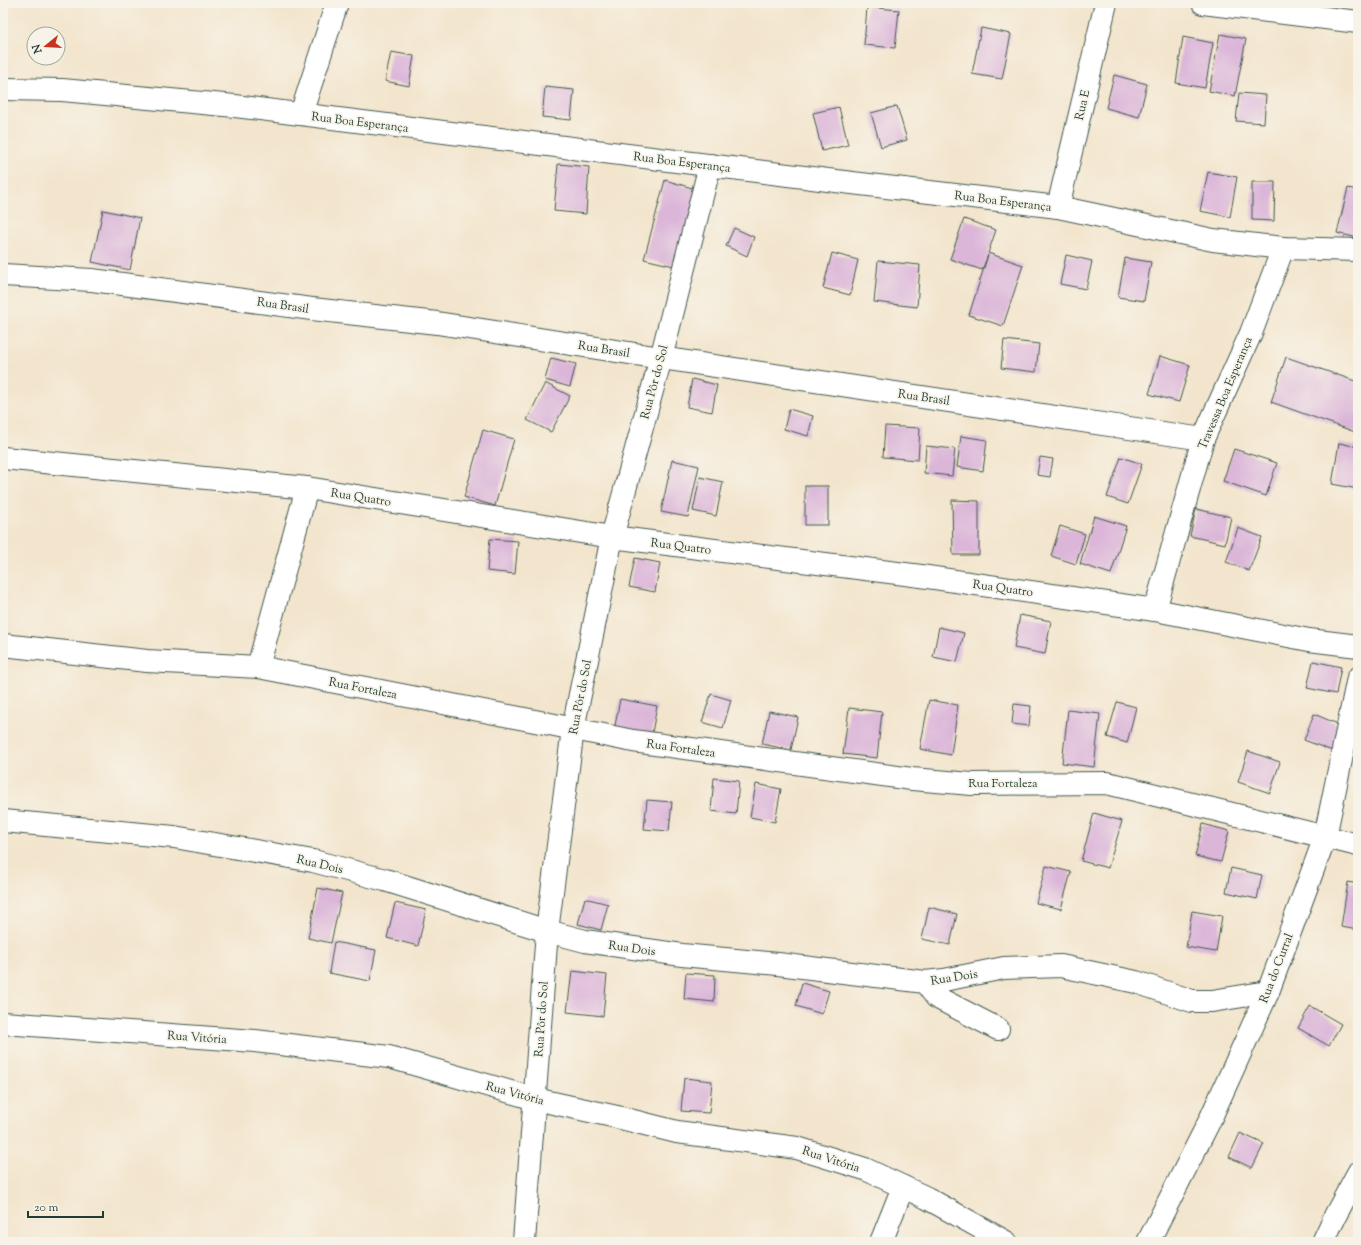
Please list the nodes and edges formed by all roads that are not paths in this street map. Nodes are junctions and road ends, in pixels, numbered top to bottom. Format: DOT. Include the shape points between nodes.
graph roads {
  1 [pos="337,3"];
  2 [pos="1106,3"];
  3 [pos="1203,3"];
  4 [pos="1358,22"];
  5 [pos="3,89"];
  6 [pos="301,114"];
  7 [pos="710,165"];
  8 [pos="1058,207"];
  9 [pos="1283,248"];
  10 [pos="1358,250"];
  11 [pos="3,275"];
  12 [pos="661,358"];
  13 [pos="1203,439"];
  14 [pos="3,458"];
  15 [pos="307,488"];
  16 [pos="612,537"];
  17 [pos="1155,610"];
  18 [pos="3,644"];
  19 [pos="1358,646"];
  20 [pos="258,667"];
  21 [pos="1358,678"];
  22 [pos="573,729"];
  23 [pos="3,821"];
  24 [pos="1325,836"];
  25 [pos="1358,845"];
  26 [pos="547,931"];
  27 [pos="925,982"];
  28 [pos="1268,992"];
  29 [pos="3,1023"];
  30 [pos="998,1029"];
  31 [pos="535,1099"];
  32 [pos="1358,1172"];
  33 [pos="903,1187"];
  34 [pos="524,1242"];
  35 [pos="881,1242"];
  36 [pos="1006,1242"];
  37 [pos="1148,1242"];
  38 [pos="1324,1242"];
  1 -- 6 [label="street"];
  2 -- 8 [label="street, Rua E"];
  3 -- 4 [label="street"];
  5 -- 6 [label="street, Rua Boa Esperança" via="62,90"];
  6 -- 7 [label="street, Rua Boa Esperança"];
  7 -- 8 [label="street, Rua Boa Esperança"];
  7 -- 12 [label="street, Rua Pôr do Sol"];
  8 -- 9 [label="street, Rua Boa Esperança" via="1213,240"];
  9 -- 10 [label="street, Rua Boa Esperança"];
  9 -- 13 [label="street, Travessa Boa Esperança" via="1251,333"];
  11 -- 12 [label="street, Rua Brasil" via="92,280 437,323"];
  12 -- 13 [label="street, Rua Brasil"];
  12 -- 16 [label="street, Rua Pôr do Sol"];
  13 -- 17 [label="street, Travessa Boa Esperança"];
  14 -- 15 [label="street, Rua Quatro"];
  15 -- 16 [label="street, Rua Quatro"];
  15 -- 20 [label="street"];
  16 -- 17 [label="street, Rua Quatro" via="921,576"];
  16 -- 22 [label="street, Rua Pôr do Sol"];
  17 -- 19 [label="street, Rua Quatro" via="1309,640"];
  18 -- 20 [label="street, Rua Fortaleza" via="147,661"];
  20 -- 22 [label="street, Rua Fortaleza"];
  21 -- 24 [label="street, Rua do Curral"];
  22 -- 24 [label="street, Rua Fortaleza" via="633,741 912,779 972,784 1107,783"];
  22 -- 26 [label="street, Rua Pôr do Sol"];
  23 -- 26 [label="street, Rua Dois" via="174,837 313,861 386,880"];
  24 -- 25 [label="street, Rua Fortaleza"];
  24 -- 28 [label="street, Rua do Curral"];
  26 -- 27 [label="street, Rua Dois" via="585,941 675,954"];
  26 -- 31 [label="street, Rua Pôr do Sol"];
  27 -- 28 [label="street, Rua Dois" via="1004,968 1061,966 1136,982 1192,1001 1212,1002"];
  27 -- 30 [label="street" via="936,996"];
  28 -- 37 [label="street, Rua do Curral" via="1208,1124"];
  29 -- 31 [label="street, Rua Vitória" via="255,1041 389,1057"];
  31 -- 33 [label="street, Rua Vitória" via="677,1132 797,1148 865,1170"];
  31 -- 34 [label="street, Rua Pôr do Sol"];
  32 -- 38 [label="street"];
  33 -- 35 [label="street"];
  33 -- 36 [label="street, Rua Vitória"];
}
